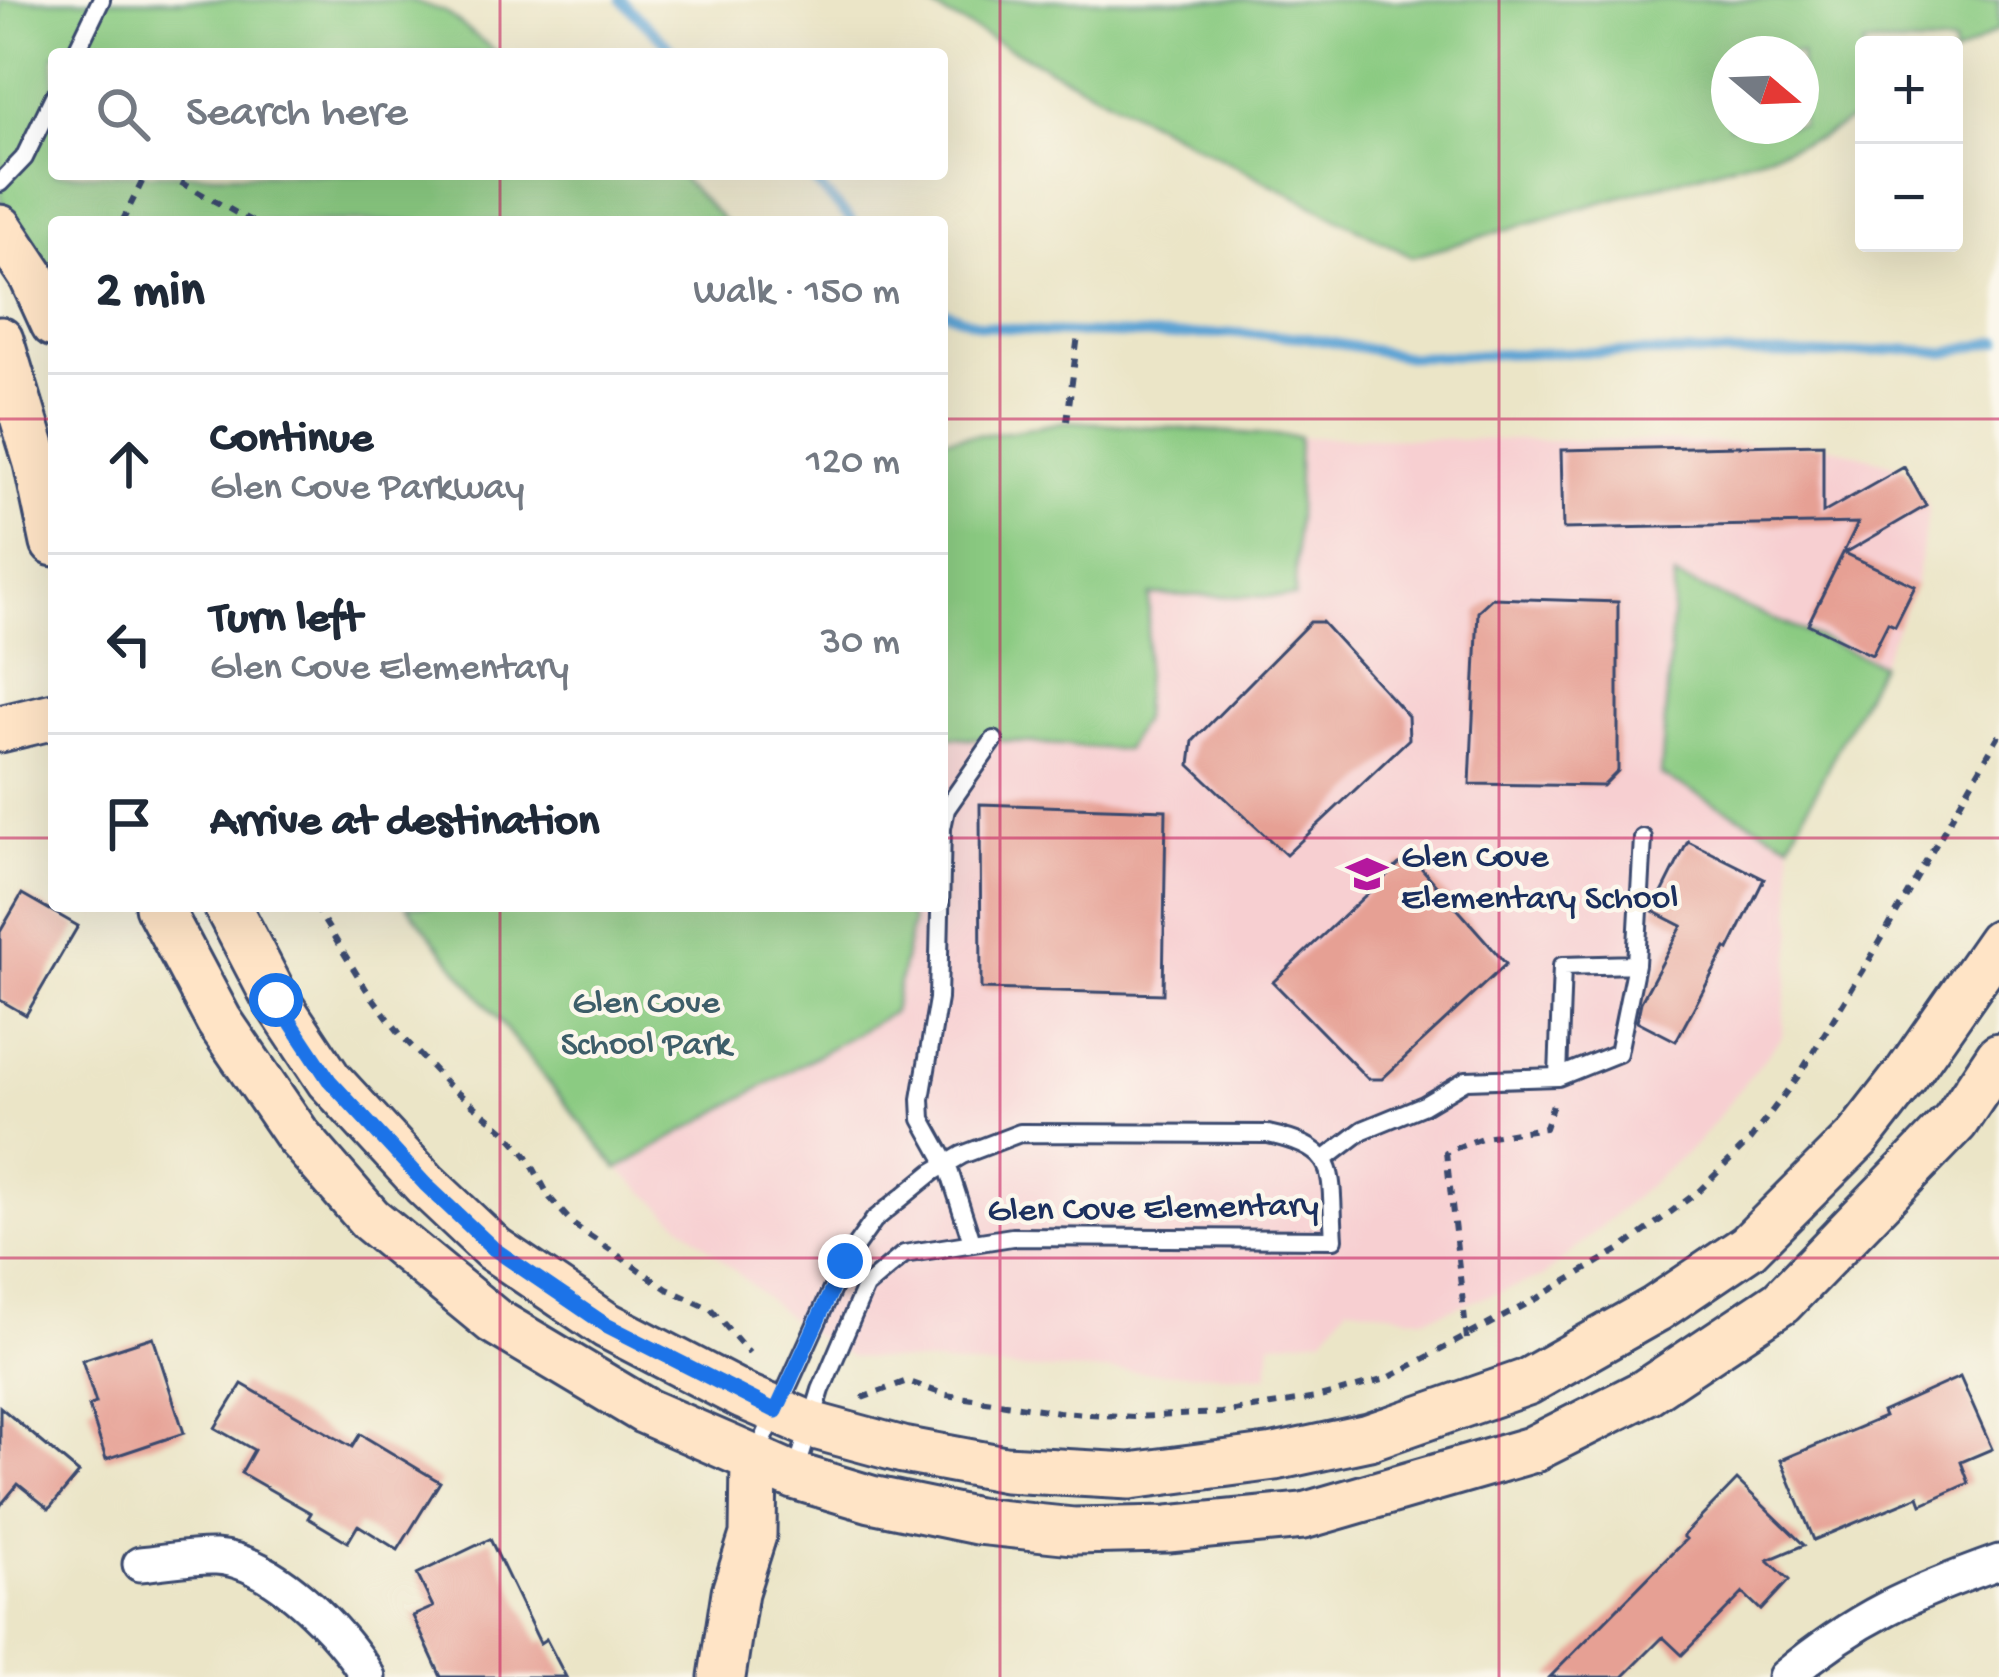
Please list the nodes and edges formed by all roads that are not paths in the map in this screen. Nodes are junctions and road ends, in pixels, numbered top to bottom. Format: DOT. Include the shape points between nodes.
graph roads {
  1 [pos="101,0"];
  2 [pos="78,48"];
  3 [pos="48,108"];
  4 [pos="0,183"];
  5 [pos="0,228"];
  6 [pos="48,311"];
  7 [pos="0,340"];
  8 [pos="48,515"];
  9 [pos="48,717"];
  10 [pos="0,729"];
  11 [pos="994,740"];
  12 [pos="948,811"];
  13 [pos="1643,838"];
  14 [pos="161,912"];
  15 [pos="230,912"];
  16 [pos="940,912"];
  17 [pos="1999,942"];
  18 [pos="1636,964"];
  19 [pos="1999,1056"];
  20 [pos="1558,1077"];
  21 [pos="1325,1159"];
  22 [pos="947,1164"];
  23 [pos="972,1242"];
  24 [pos="799,1402"];
  25 [pos="774,1468"];
  26 [pos="1999,1562"];
  27 [pos="140,1564"];
  28 [pos="368,1677"];
  29 [pos="722,1677"];
  30 [pos="1785,1677"];
  1 -- 2 [label="lane"];
  3 -- 4 [label="lane"];
  5 -- 6 [label="main road"];
  7 -- 8 [label="main road"];
  9 -- 10 [label="main road"];
  11 -- 12 [label="lane"];
  13 -- 18 [label="lane"];
  14 -- 25 [label="main road" via="232,1040 297,1135 370,1219 494,1321 645,1411"];
  15 -- 24 [label="main road" via="329,1080 494,1249 606,1325"];
  16 -- 22 [label="lane" via="938,999 921,1099 922,1119"];
  17 -- 24 [label="main road" via="1858,1137 1748,1247 1527,1382 1370,1437 1130,1476 1005,1469 903,1450"];
  18 -- 20 [label="lane" via="1618,1053"];
  18 -- 20 [label="lane" via="1562,966"];
  19 -- 25 [label="main road" via="1955,1122 1781,1302 1646,1392 1531,1450 1303,1516 1168,1529 977,1521"];
  20 -- 21 [label="lane" via="1466,1080 1363,1130"];
  21 -- 22 [label="lane, Glen Cove Elementary" via="1300,1141 1268,1134 1020,1132"];
  21 -- 23 [label="lane, Glen Cove Elementary" via="1334,1239"];
  22 -- 23 [label="lane"];
  22 -- 24 [label="lane, Glen Cove Elementary" via="900,1195 845,1261"];
  23 -- 24 [label="lane, Glen Cove Elementary" via="904,1254 865,1288"];
  24 -- 25 [label="lane, Glen Cove Elementary"];
  24 -- 25 [label="lane, Glen Cove Elementary"];
  25 -- 29 [label="main road" via="735,1592"];
  26 -- 30 [label="street" via="1905,1596 1826,1642"];
  27 -- 28 [label="street" via="219,1557 273,1577 350,1646"];
}
